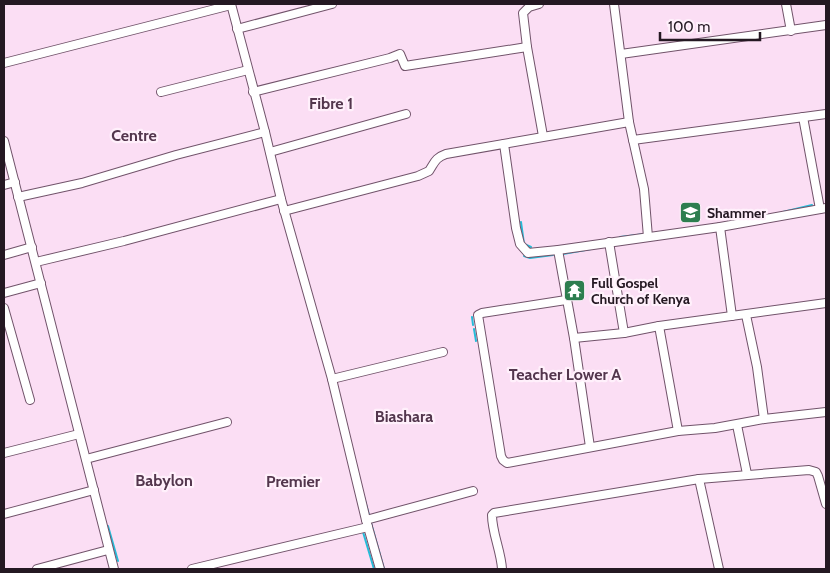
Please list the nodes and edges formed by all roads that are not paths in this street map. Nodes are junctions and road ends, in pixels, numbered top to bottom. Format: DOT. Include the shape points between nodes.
graph roads {
  1 [pos="231,4"];
  2 [pos="332,4"];
  3 [pos="539,4"];
  4 [pos="614,4"];
  5 [pos="786,4"];
  6 [pos="826,25"];
  7 [pos="237,29"];
  8 [pos="791,31"];
  9 [pos="527,47"];
  10 [pos="621,54"];
  11 [pos="4,63"];
  12 [pos="248,70"];
  13 [pos="162,92"];
  14 [pos="254,92"];
  15 [pos="406,114"];
  16 [pos="826,114"];
  17 [pos="803,117"];
  18 [pos="630,122"];
  19 [pos="265,132"];
  20 [pos="543,136"];
  21 [pos="634,140"];
  22 [pos="4,141"];
  23 [pos="504,144"];
  24 [pos="270,152"];
  25 [pos="15,182"];
  26 [pos="4,185"];
  27 [pos="18,197"];
  28 [pos="281,199"];
  29 [pos="823,208"];
  30 [pos="284,211"];
  31 [pos="720,227"];
  32 [pos="648,237"];
  33 [pos="609,242"];
  34 [pos="32,247"];
  35 [pos="558,250"];
  36 [pos="4,254"];
  37 [pos="36,262"];
  38 [pos="41,283"];
  39 [pos="4,293"];
  40 [pos="566,300"];
  41 [pos="826,303"];
  42 [pos="4,308"];
  43 [pos="746,315"];
  44 [pos="732,316"];
  45 [pos="659,326"];
  46 [pos="624,333"];
  47 [pos="574,338"];
  48 [pos="443,352"];
  49 [pos="332,379"];
  50 [pos="30,400"];
  51 [pos="826,412"];
  52 [pos="764,419"];
  53 [pos="226,422"];
  54 [pos="737,425"];
  55 [pos="678,431"];
  56 [pos="79,434"];
  57 [pos="590,447"];
  58 [pos="4,453"];
  59 [pos="86,459"];
  60 [pos="747,474"];
  61 [pos="699,479"];
  62 [pos="94,490"];
  63 [pos="473,491"];
  64 [pos="826,504"];
  65 [pos="4,514"];
  66 [pos="367,524"];
  67 [pos="108,550"];
  68 [pos="38,569"];
  69 [pos="114,569"];
  70 [pos="192,569"];
  71 [pos="380,569"];
  72 [pos="502,569"];
  73 [pos="719,569"];
  1 -- 7 [label="street"];
  1 -- 11 [label="street"];
  2 -- 7 [label="street"];
  3 -- 9 [label="street" via="523,12"];
  4 -- 10 [label="street"];
  5 -- 8 [label="street"];
  6 -- 8 [label="street"];
  7 -- 12 [label="street"];
  8 -- 10 [label="street"];
  9 -- 14 [label="street" via="405,66 400,54"];
  9 -- 20 [label="street"];
  10 -- 18 [label="street"];
  12 -- 13 [label="street"];
  12 -- 14 [label="street"];
  14 -- 19 [label="street"];
  15 -- 24 [label="street"];
  16 -- 17 [label="street"];
  17 -- 21 [label="street"];
  17 -- 29 [label="street"];
  18 -- 20 [label="street"];
  18 -- 21 [label="street"];
  19 -- 24 [label="street"];
  19 -- 27 [label="street" via="176,154 82,183"];
  20 -- 23 [label="street"];
  21 -- 32 [label="street" via="644,189"];
  22 -- 25 [label="street"];
  23 -- 30 [label="street" via="439,156 429,171 418,176"];
  23 -- 35 [label="street" via="520,244 528,253"];
  24 -- 28 [label="street"];
  25 -- 26 [label="street"];
  25 -- 27 [label="street"];
  27 -- 34 [label="street"];
  28 -- 30 [label="street"];
  28 -- 37 [label="street"];
  29 -- 31 [label="street"];
  30 -- 49 [label="street"];
  31 -- 32 [label="street"];
  31 -- 44 [label="street"];
  32 -- 33 [label="street"];
  33 -- 35 [label="street"];
  33 -- 46 [label="street"];
  34 -- 36 [label="street"];
  34 -- 37 [label="street"];
  35 -- 40 [label="street"];
  37 -- 38 [label="street"];
  38 -- 39 [label="street"];
  38 -- 56 [label="street"];
  40 -- 47 [label="street"];
  40 -- 57 [label="street" via="482,313 478,316 479,328 502,460 507,463"];
  41 -- 43 [label="street"];
  42 -- 50 [label="street"];
  43 -- 44 [label="street"];
  43 -- 52 [label="street"];
  44 -- 45 [label="street"];
  45 -- 46 [label="street"];
  45 -- 55 [label="street"];
  46 -- 47 [label="street"];
  47 -- 57 [label="street"];
  48 -- 49 [label="street"];
  49 -- 66 [label="street"];
  51 -- 52 [label="street"];
  52 -- 54 [label="street"];
  53 -- 59 [label="street"];
  54 -- 55 [label="street"];
  54 -- 60 [label="street"];
  55 -- 57 [label="street"];
  56 -- 58 [label="street"];
  56 -- 59 [label="street"];
  59 -- 62 [label="street"];
  60 -- 61 [label="street"];
  60 -- 64 [label="street" via="813,471 818,476"];
  61 -- 72 [label="street" via="494,513 491,522"];
  61 -- 73 [label="street"];
  62 -- 65 [label="street"];
  62 -- 67 [label="street"];
  63 -- 66 [label="street"];
  66 -- 70 [label="street"];
  66 -- 71 [label="street"];
  67 -- 68 [label="street"];
  67 -- 69 [label="street"];
}
